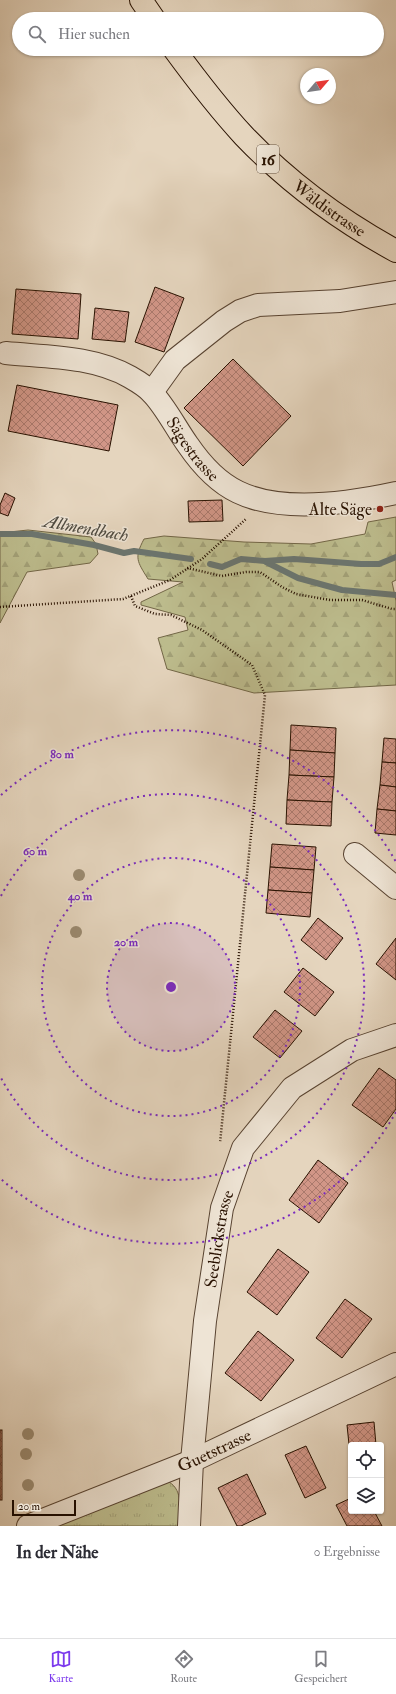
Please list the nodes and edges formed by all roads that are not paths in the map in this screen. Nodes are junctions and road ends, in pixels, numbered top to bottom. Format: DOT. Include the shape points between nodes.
graph roads {
  1 [pos="141,0"];
  2 [pos="149,12"];
  3 [pos="179,56"];
  4 [pos="396,251"];
  5 [pos="396,292"];
  6 [pos="6,353"];
  7 [pos="152,392"];
  8 [pos="396,493"];
  9 [pos="355,854"];
  10 [pos="396,888"];
  11 [pos="396,1035"];
  12 [pos="396,1364"];
  13 [pos="192,1461"];
  14 [pos="28,1526"];
  15 [pos="189,1526"];
  1 -- 2 [label="main road"];
  3 -- 4 [label="main road, Wäldistrasse / 16" via="208,95 272,163 305,192"];
  5 -- 7 [label="street" via="340,301 258,305 240,311 175,360"];
  6 -- 7 [label="street, Sägestrasse" via="101,365 129,377"];
  7 -- 8 [label="street, Sägestrasse" via="197,458 212,474 237,492 266,501 328,503"];
  9 -- 10 [label="street"];
  11 -- 13 [label="street, Seeblickstrasse" via="352,1050 292,1088 243,1148 222,1208 205,1321"];
  12 -- 13 [label="street, Guetstrasse"];
  13 -- 14 [label="street, Guetstrasse"];
  13 -- 15 [label="street, Seeblickstrasse"];
}
